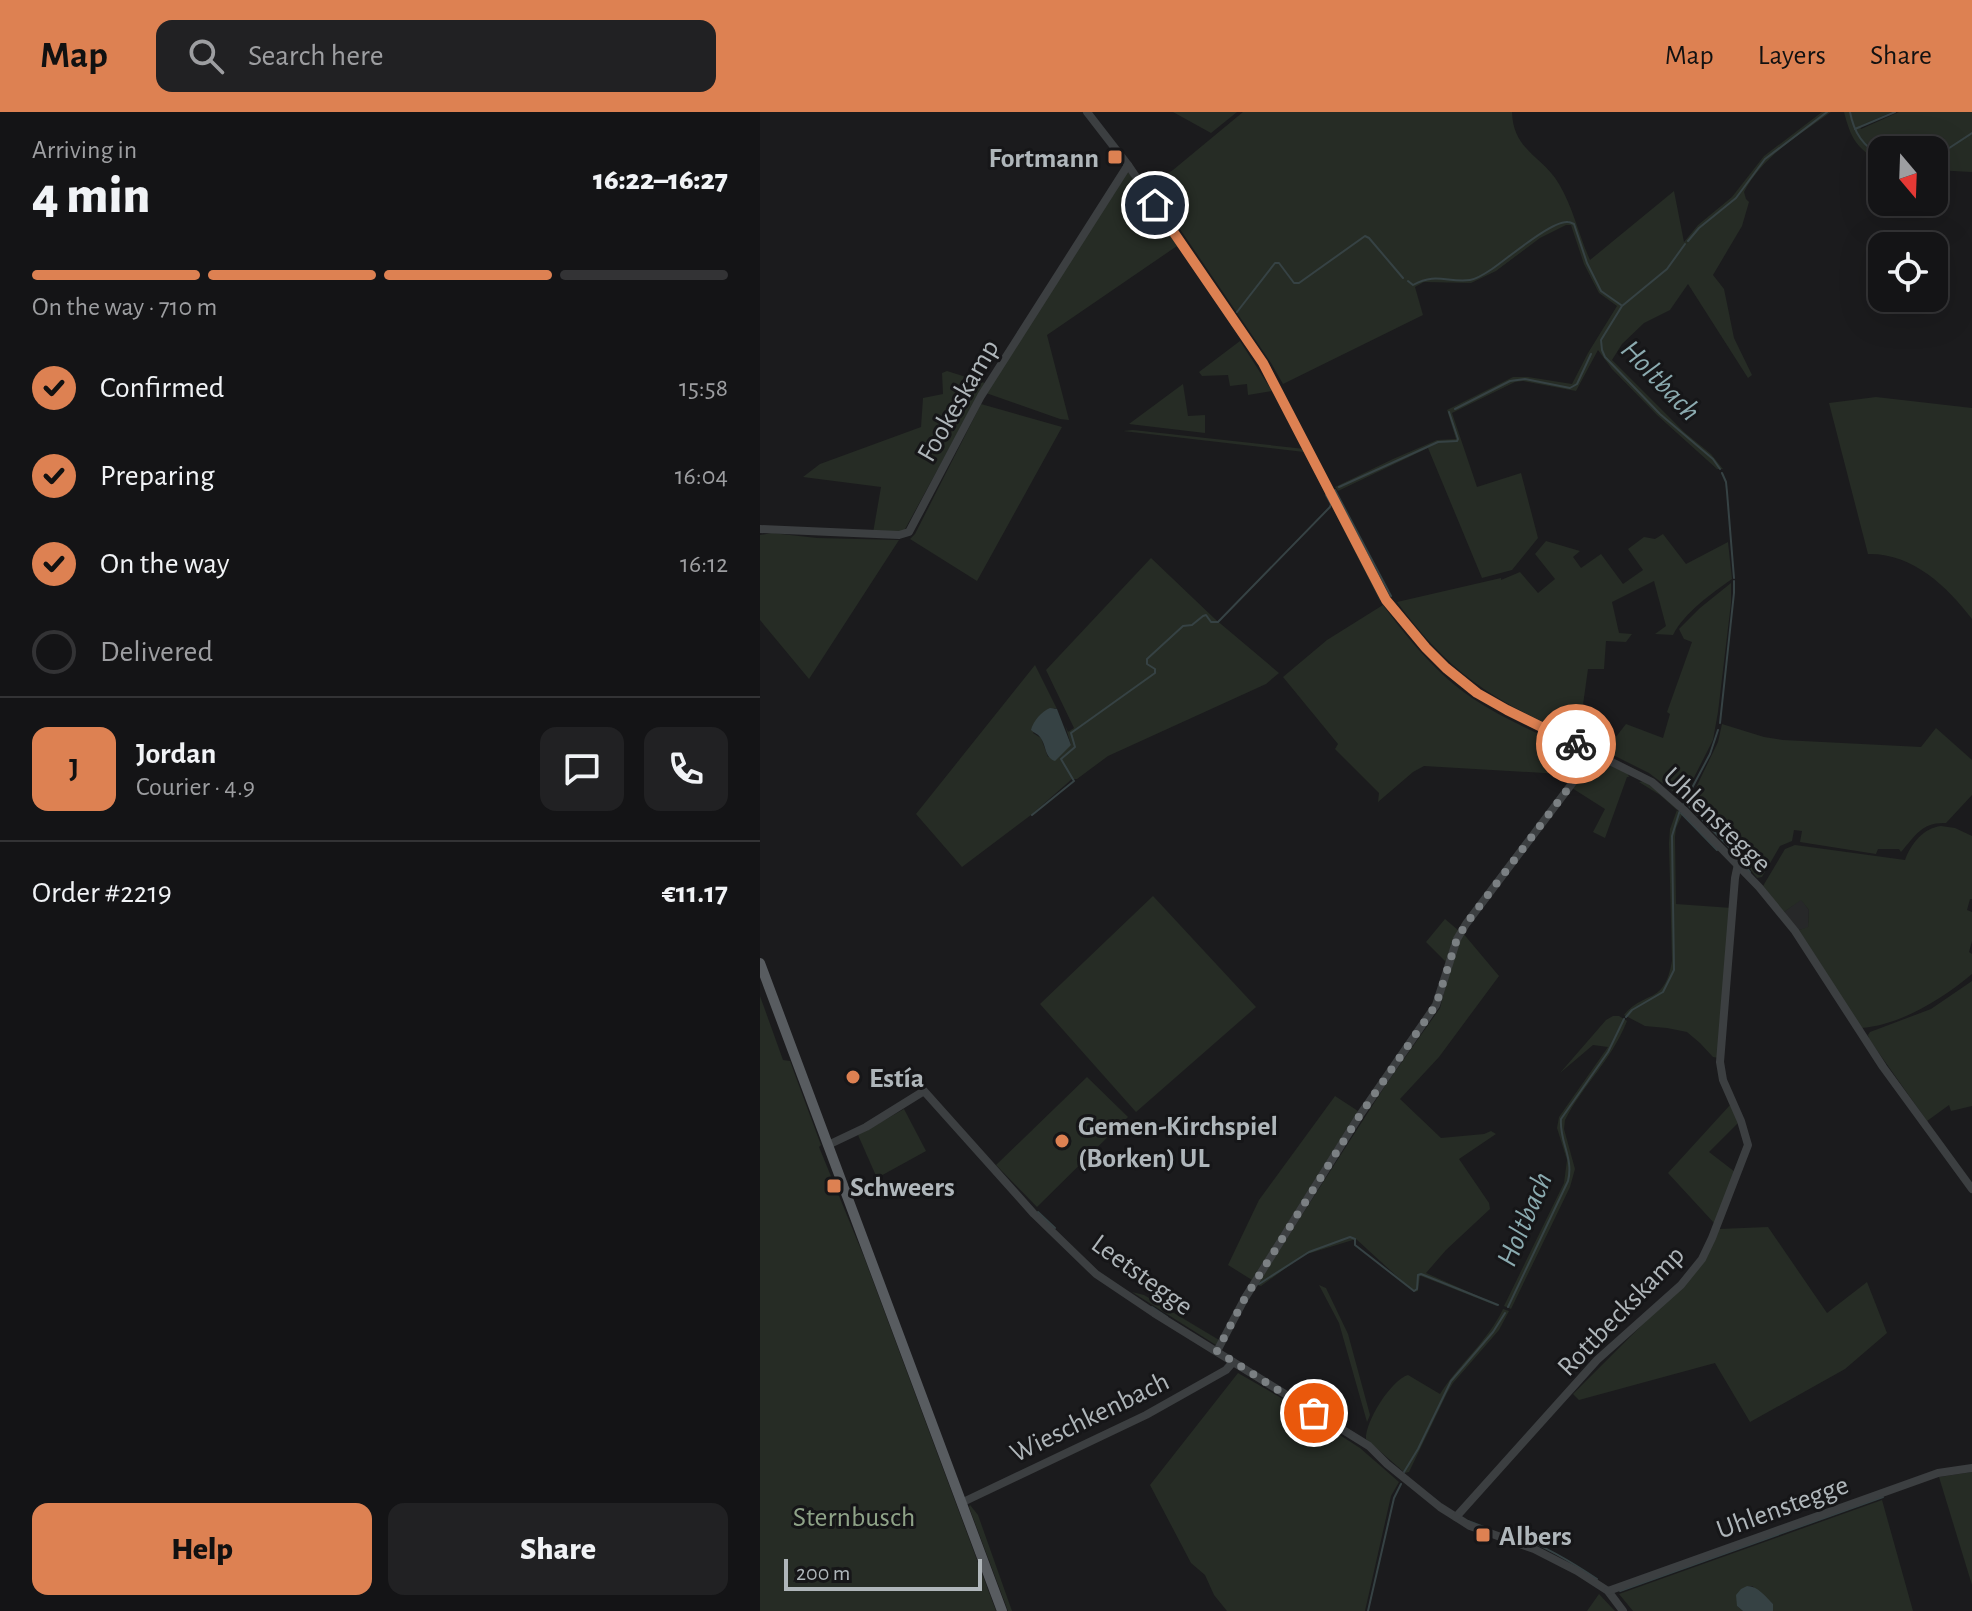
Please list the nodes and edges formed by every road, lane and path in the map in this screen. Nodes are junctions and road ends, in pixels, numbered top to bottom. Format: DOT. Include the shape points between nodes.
graph roads {
  1 [pos="1087,112"];
  2 [pos="1128,165"];
  3 [pos="760,529"];
  4 [pos="1595,753"];
  5 [pos="1738,864"];
  6 [pos="760,963"];
  7 [pos="828,1145"];
  8 [pos="1972,1189"];
  9 [pos="1217,1351"];
  10 [pos="1233,1362"];
  11 [pos="1972,1468"];
  12 [pos="961,1503"];
  13 [pos="1456,1517"];
  14 [pos="1608,1591"];
  15 [pos="1002,1611"];
  16 [pos="1623,1611"];
  1 -- 2 [label="street, Uhlenstegge"];
  2 -- 3 [label="street, Fookeskamp" via="981,396 909,532"];
  2 -- 4 [label="street, Uhlenstegge" via="1263,363 1386,600 1426,648 1477,693"];
  4 -- 5 [label="street, Uhlenstegge" via="1652,782"];
  4 -- 9 [label="street" via="1466,924 1436,1005 1360,1115"];
  5 -- 8 [label="street, Uhlenstegge" via="1795,931 1883,1067"];
  5 -- 13 [label="street, Rottbeckskamp" via="1720,1062 1748,1145 1712,1238 1681,1285 1597,1360"];
  6 -- 7 [label="main road"];
  7 -- 9 [label="street, Leetstegge" via="924,1091 1034,1214 1096,1274"];
  7 -- 12 [label="main road"];
  9 -- 10 [label="street, Leetstegge"];
  10 -- 12 [label="street, Wieschkenbach" via="1146,1415"];
  10 -- 13 [label="street, Leetstegge" via="1369,1446"];
  11 -- 14 [label="street, Uhlenstegge" via="1938,1473"];
  12 -- 15 [label="main road"];
  13 -- 14 [label="street, Leetstegge" via="1556,1559"];
  14 -- 16 [label="street, Leetstegge"];
}
